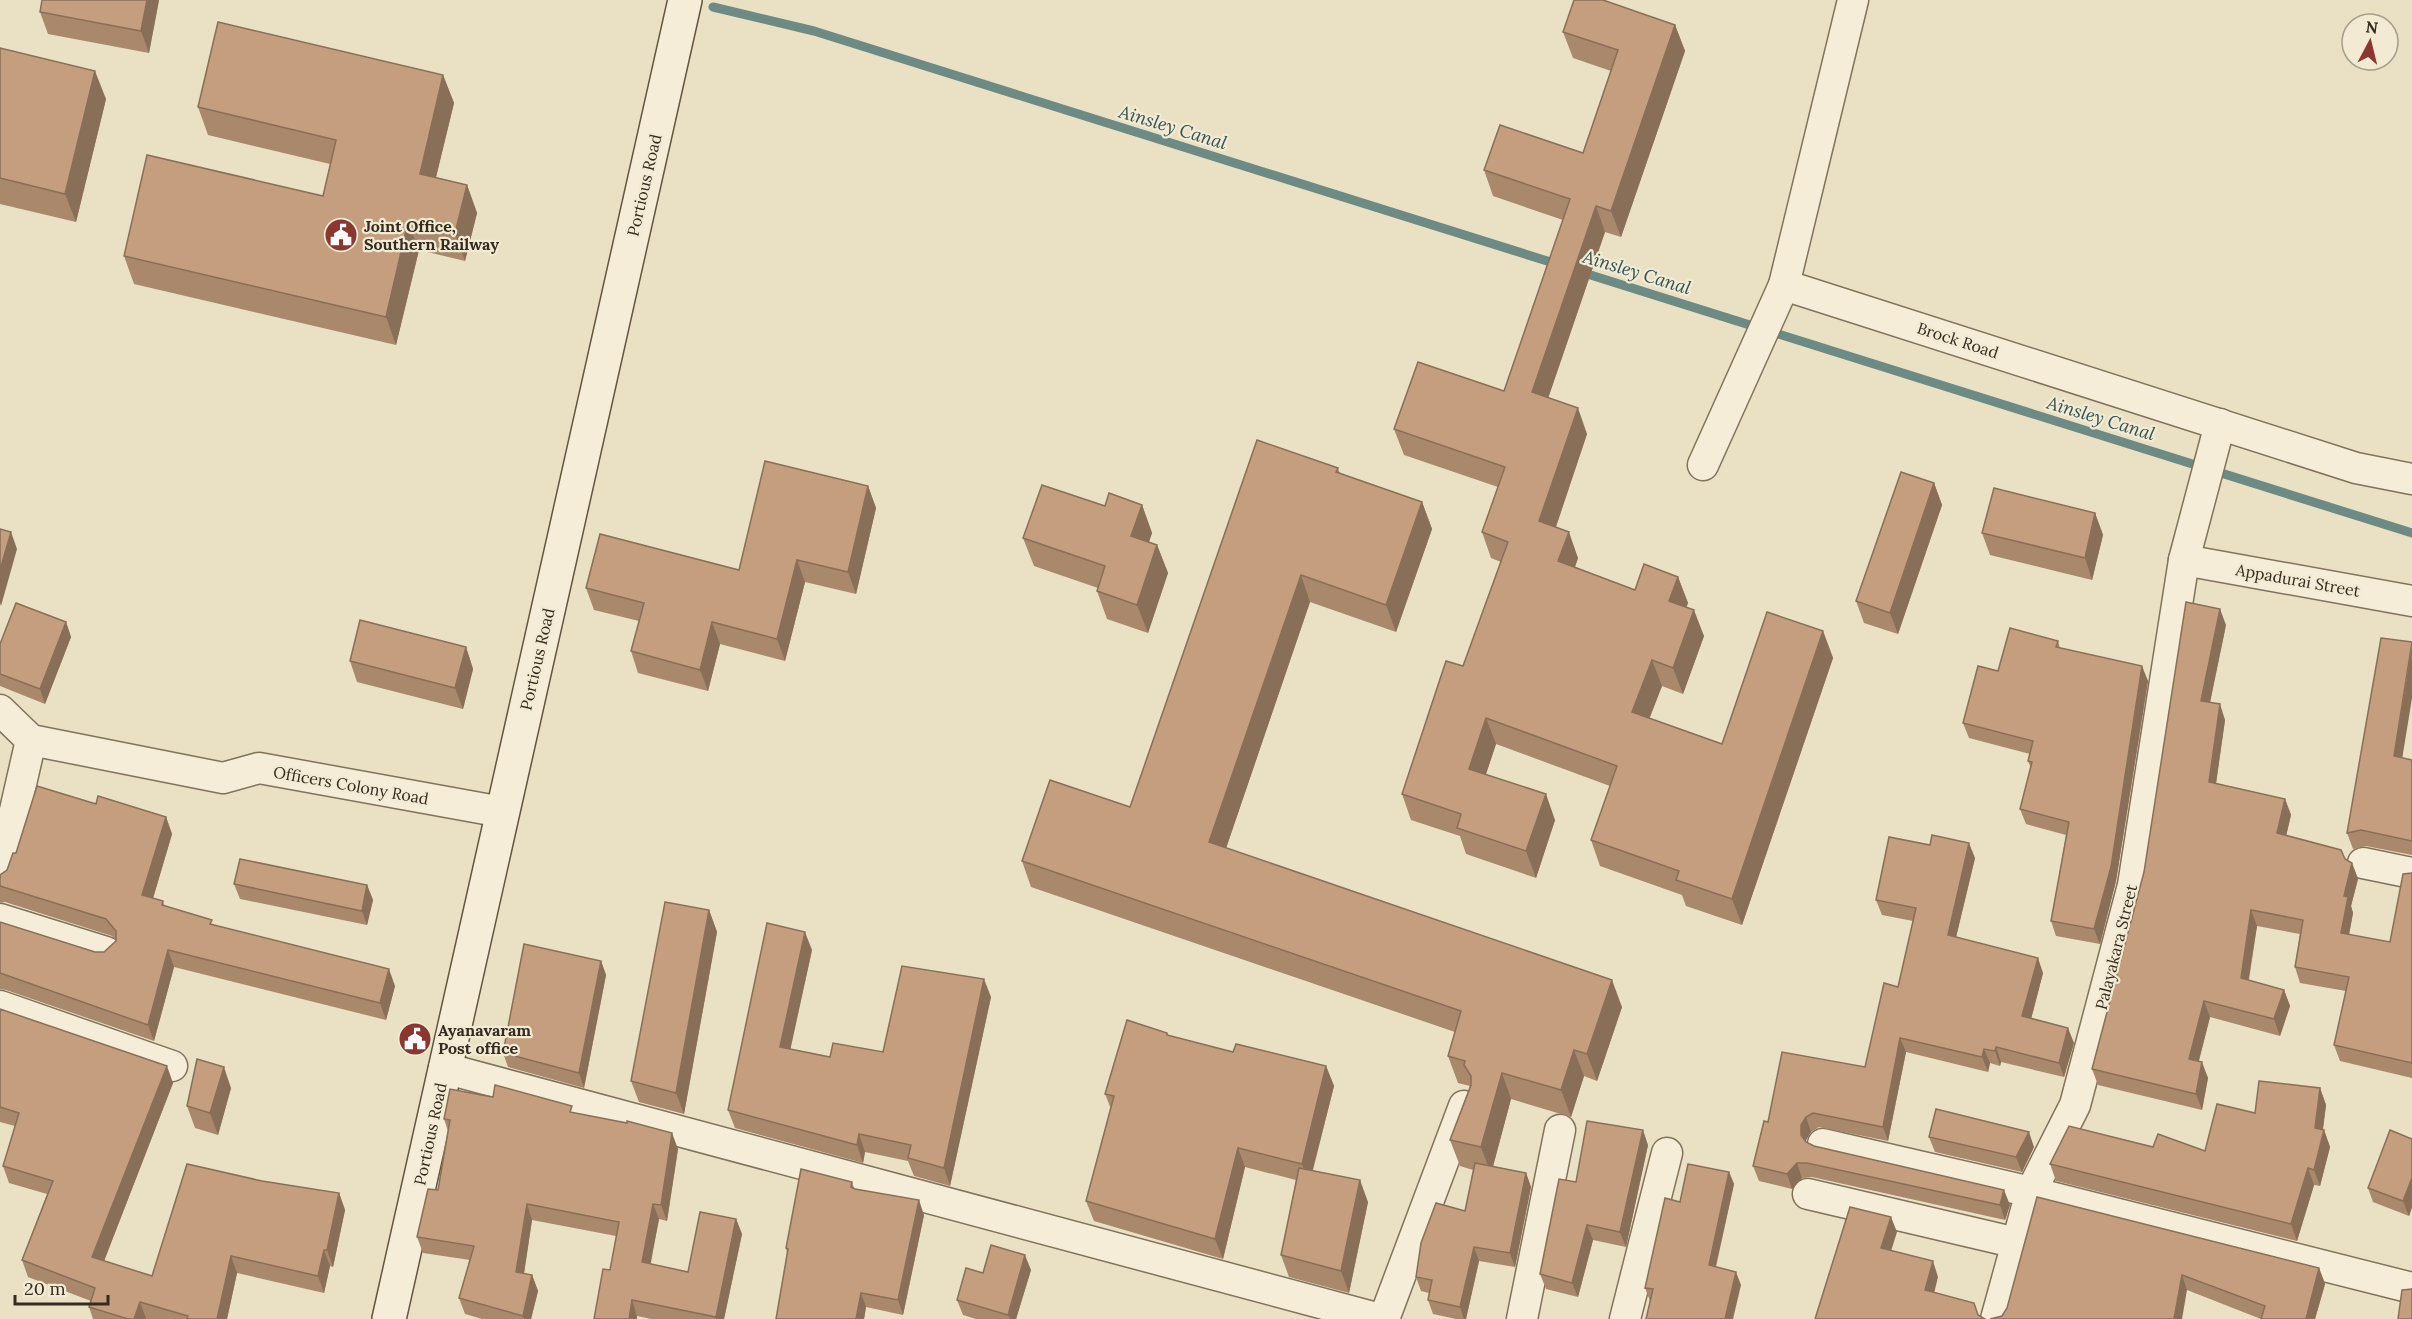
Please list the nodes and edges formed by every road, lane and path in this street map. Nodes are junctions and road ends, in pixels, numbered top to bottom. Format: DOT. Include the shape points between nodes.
graph roads {
  1 [pos="685,0"];
  2 [pos="1853,0"];
  3 [pos="1784,285"];
  4 [pos="2220,424"];
  5 [pos="1703,465"];
  6 [pos="2412,479"];
  7 [pos="2184,560"];
  8 [pos="2412,601"];
  9 [pos="0,710"];
  10 [pos="30,740"];
  11 [pos="502,812"];
  12 [pos="2362,863"];
  13 [pos="2412,873"];
  14 [pos="0,876"];
  15 [pos="0,919"];
  16 [pos="106,952"];
  17 [pos="0,1006"];
  18 [pos="172,1066"];
  19 [pos="444,1068"];
  20 [pos="1464,1106"];
  21 [pos="1560,1130"];
  22 [pos="1823,1144"];
  23 [pos="1667,1153"];
  24 [pos="2031,1192"];
  25 [pos="1808,1194"];
  26 [pos="2017,1242"];
  27 [pos="2412,1288"];
  28 [pos="389,1319"];
  29 [pos="1382,1319"];
  30 [pos="1522,1319"];
  31 [pos="1625,1319"];
  32 [pos="1996,1319"];
  1 -- 11 [label="main road, Portious Road"];
  2 -- 3 [label="street"];
  3 -- 4 [label="street, Brock Road"];
  3 -- 5 [label="street"];
  4 -- 6 [label="street, Brock Road" via="2356,468"];
  4 -- 7 [label="street, Palayakara Street"];
  7 -- 8 [label="street, Appadurai Street"];
  7 -- 24 [label="street, Palayakara Street" via="2133,885 2075,1105"];
  9 -- 10 [label="street"];
  10 -- 11 [label="street, Officers Colony Road" via="223,778 260,768"];
  10 -- 14 [label="street"];
  11 -- 19 [label="main road, Portious Road"];
  12 -- 13 [label="street"];
  15 -- 16 [label="street"];
  17 -- 18 [label="street"];
  19 -- 28 [label="main road, Portious Road"];
  19 -- 29 [label="street"];
  20 -- 29 [label="street"];
  21 -- 30 [label="street"];
  22 -- 24 [label="street"];
  23 -- 31 [label="street"];
  24 -- 26 [label="street, Palayakara Street"];
  24 -- 27 [label="street"];
  25 -- 26 [label="street"];
  26 -- 32 [label="street, Palayakara Street"];
}
